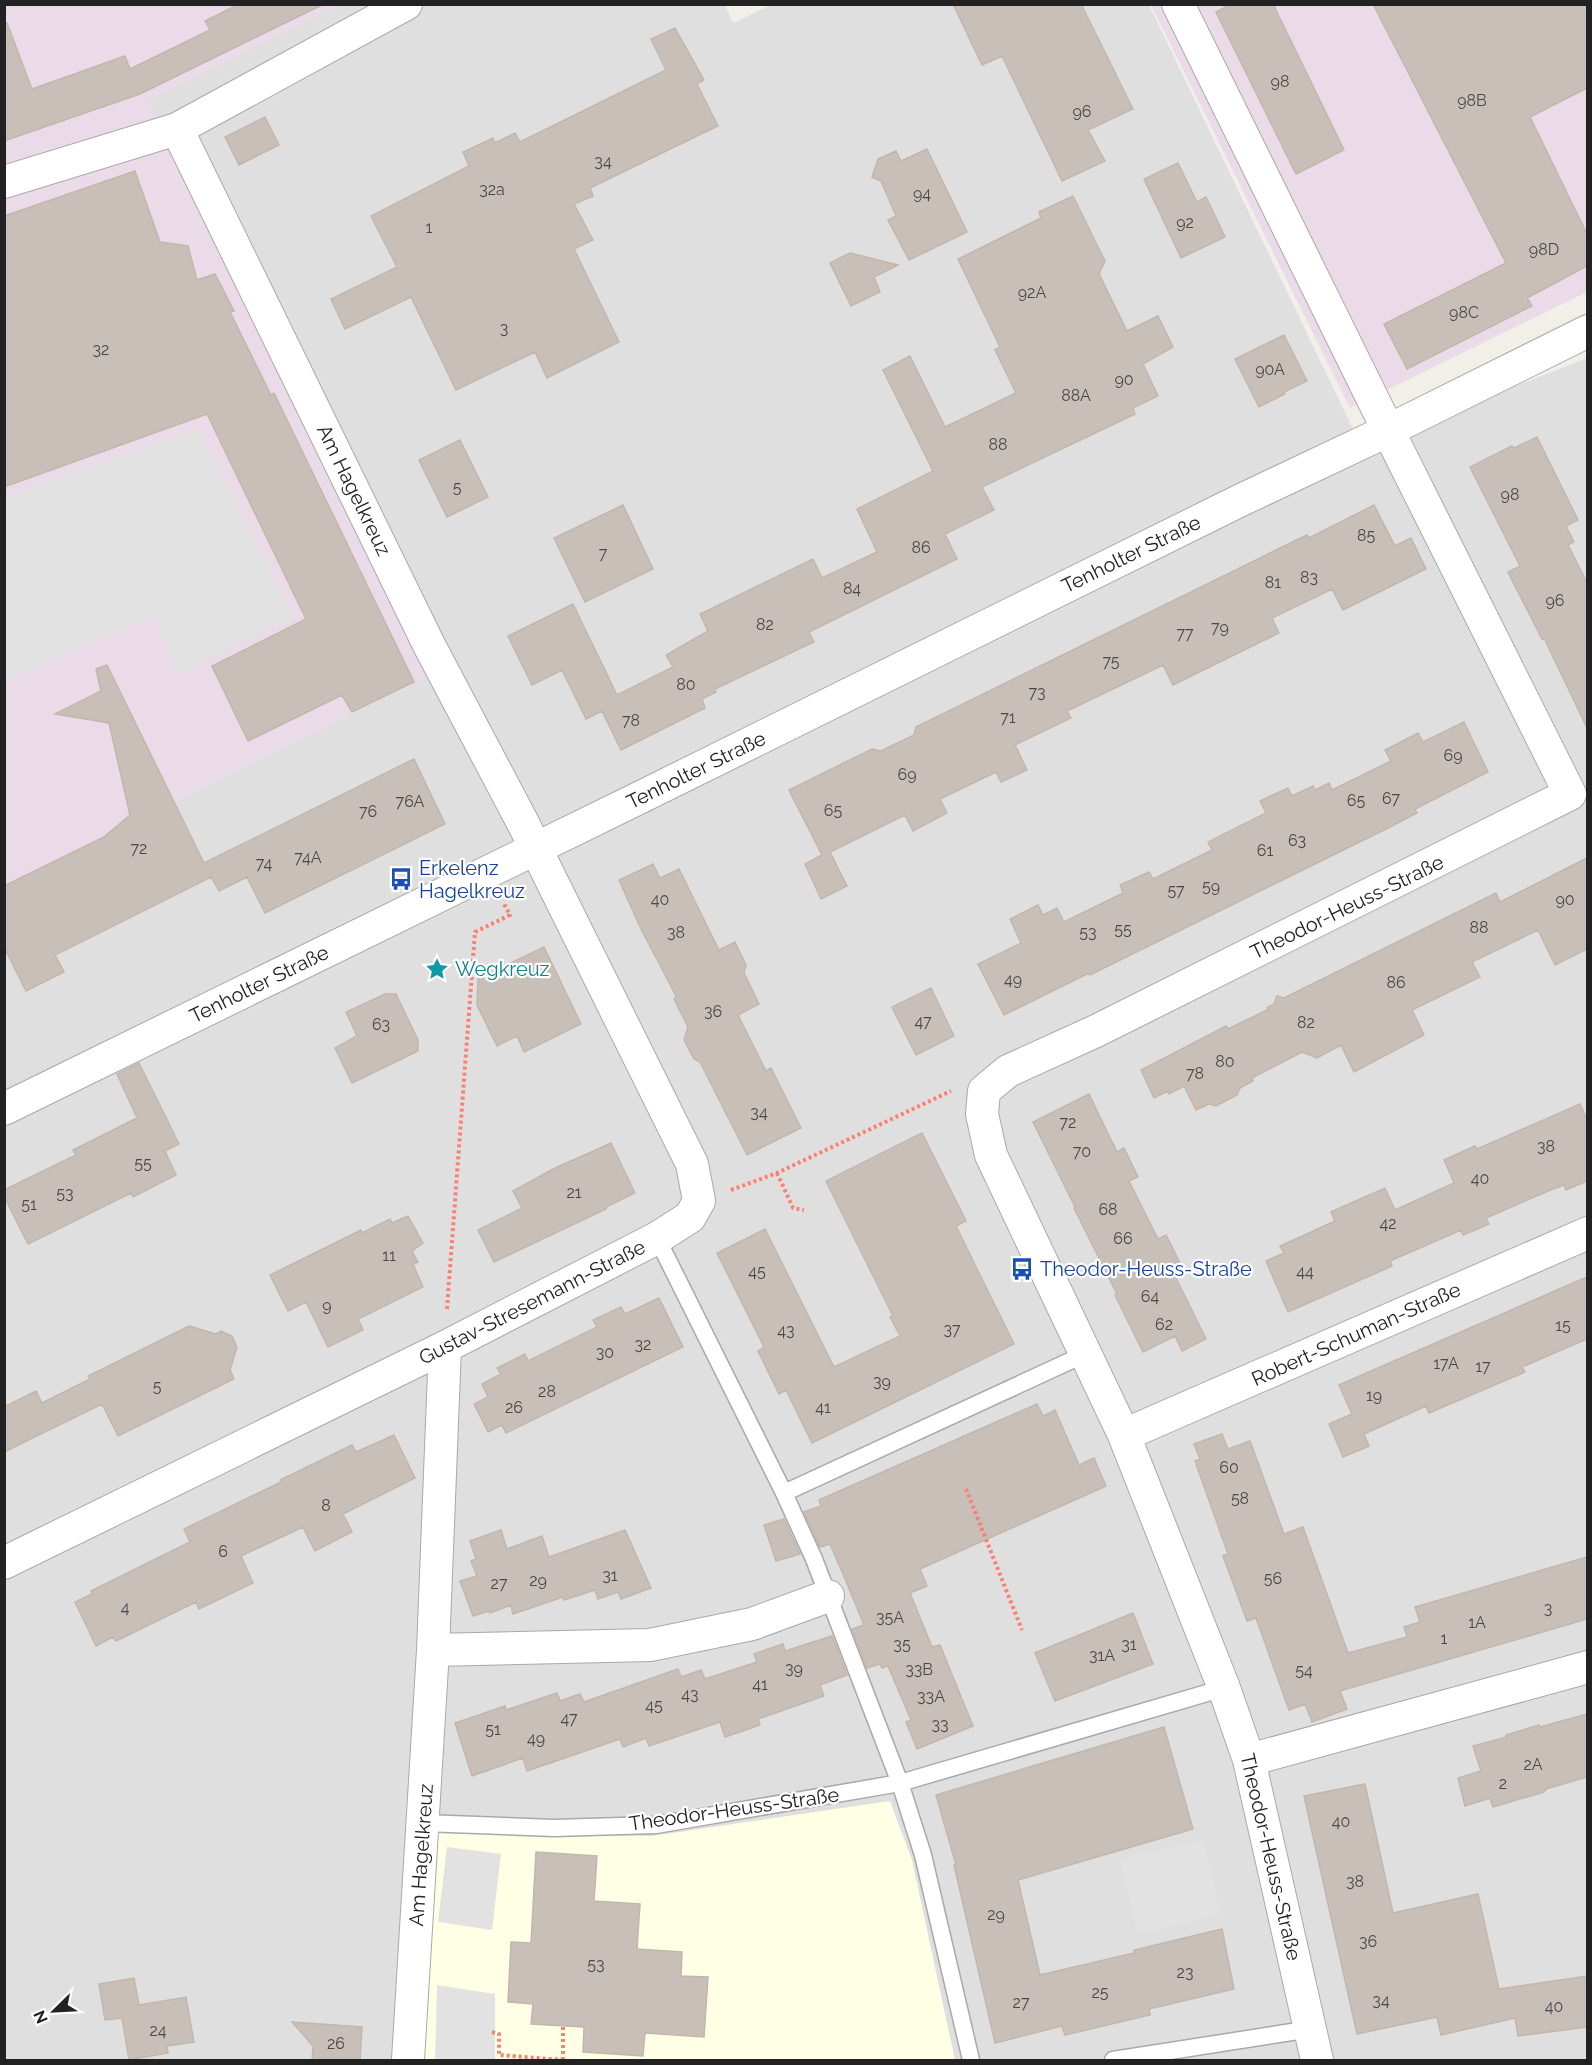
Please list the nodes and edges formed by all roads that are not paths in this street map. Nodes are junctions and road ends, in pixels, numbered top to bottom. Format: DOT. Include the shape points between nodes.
graph roads {
  1 [pos="406,4"];
  2 [pos="1178,4"];
  3 [pos="356,16"];
  4 [pos="177,129"];
  5 [pos="4,182"];
  6 [pos="1587,331"];
  7 [pos="1387,431"];
  8 [pos="1579,799"];
  9 [pos="536,849"];
  10 [pos="4,1109"];
  11 [pos="1587,1233"];
  12 [pos="657,1238"];
  13 [pos="445,1347"];
  14 [pos="1085,1354"];
  15 [pos="1124,1435"];
  16 [pos="784,1493"];
  17 [pos="4,1563"];
  18 [pos="828,1596"];
  19 [pos="434,1650"];
  20 [pos="1587,1667"];
  21 [pos="1224,1688"];
  22 [pos="1250,1760"];
  23 [pos="900,1783"];
  24 [pos="423,1823"];
  25 [pos="1311,2029"];
  26 [pos="408,2061"];
  27 [pos="971,2061"];
  28 [pos="1113,2061"];
  29 [pos="1317,2061"];
  1 -- 3 [label="street"];
  2 -- 7 [label="street"];
  3 -- 4 [label="street"];
  4 -- 5 [label="street"];
  4 -- 9 [label="street, Am Hagelkreuz" via="429,645"];
  6 -- 7 [label="street, Tenholter Straße"];
  7 -- 8 [label="street, Theodor-Heuss-Straße"];
  7 -- 9 [label="street, Tenholter Straße"];
  8 -- 14 [label="street, Theodor-Heuss-Straße" via="1008,1071 984,1091 982,1114 991,1155"];
  9 -- 10 [label="street, Tenholter Straße"];
  9 -- 12 [label="street, Gustav-Stresemann-Straße" via="692,1164 699,1201 690,1217"];
  11 -- 15 [label="street, Robert-Schuman-Straße"];
  12 -- 13 [label="street, Gustav-Stresemann-Straße"];
  12 -- 16 [label="lane"];
  13 -- 17 [label="street, Gustav-Stresemann-Straße"];
  13 -- 19 [label="street, Am Hagelkreuz"];
  14 -- 15 [label="street, Theodor-Heuss-Straße"];
  14 -- 16 [label="lane"];
  15 -- 21 [label="street, Theodor-Heuss-Straße"];
  16 -- 18 [label="lane"];
  18 -- 19 [label="street" via="752,1624 650,1645"];
  18 -- 23 [label="lane"];
  19 -- 24 [label="street, Am Hagelkreuz"];
  20 -- 22 [label="street"];
  21 -- 22 [label="street, Theodor-Heuss-Straße"];
  21 -- 23 [label="lane, Theodor-Heuss-Straße"];
  22 -- 25 [label="street, Theodor-Heuss-Straße"];
  23 -- 24 [label="lane, Theodor-Heuss-Straße" via="656,1825 554,1828"];
  23 -- 27 [label="lane" via="922,1855"];
  24 -- 26 [label="street, Am Hagelkreuz"];
  25 -- 28 [label="lane"];
  25 -- 29 [label="street, Theodor-Heuss-Straße"];
}
